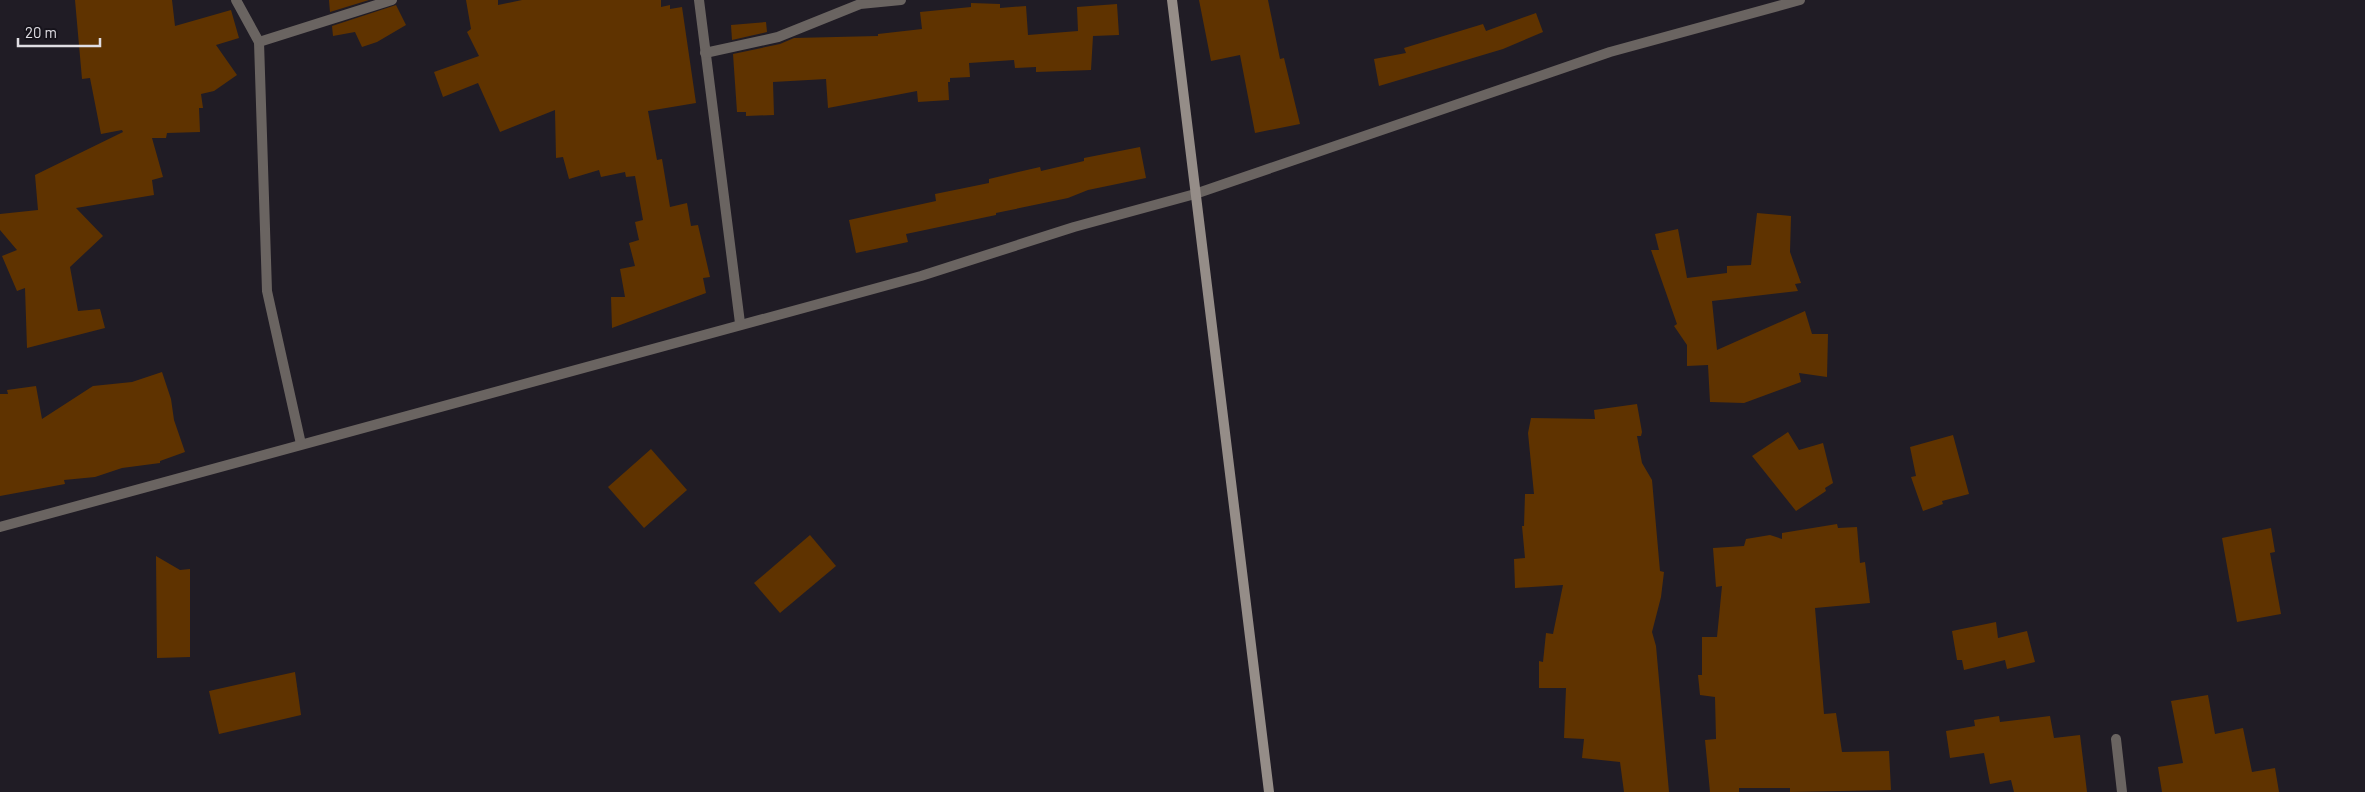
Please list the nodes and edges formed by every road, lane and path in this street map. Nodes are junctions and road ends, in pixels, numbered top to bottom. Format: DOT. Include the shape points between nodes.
graph roads {
  1 [pos="236,0"];
  2 [pos="392,0"];
  3 [pos="699,0"];
  4 [pos="901,0"];
  5 [pos="1172,0"];
  6 [pos="1800,0"];
  7 [pos="259,42"];
  8 [pos="704,53"];
  9 [pos="1195,194"];
  10 [pos="740,323"];
  11 [pos="301,444"];
  12 [pos="0,527"];
  13 [pos="2116,739"];
  14 [pos="1269,792"];
  15 [pos="2122,792"];
  1 -- 7 [label="street"];
  2 -- 7 [label="street"];
  3 -- 8 [label="street"];
  4 -- 8 [label="street" via="860,4 778,37"];
  5 -- 9 [label="street"];
  6 -- 9 [label="street" via="1610,52"];
  7 -- 11 [label="street" via="267,291"];
  8 -- 10 [label="street"];
  9 -- 10 [label="street" via="1074,227 921,276"];
  9 -- 14 [label="street"];
  10 -- 11 [label="street"];
  11 -- 12 [label="street"];
  13 -- 15 [label="street"];
}
